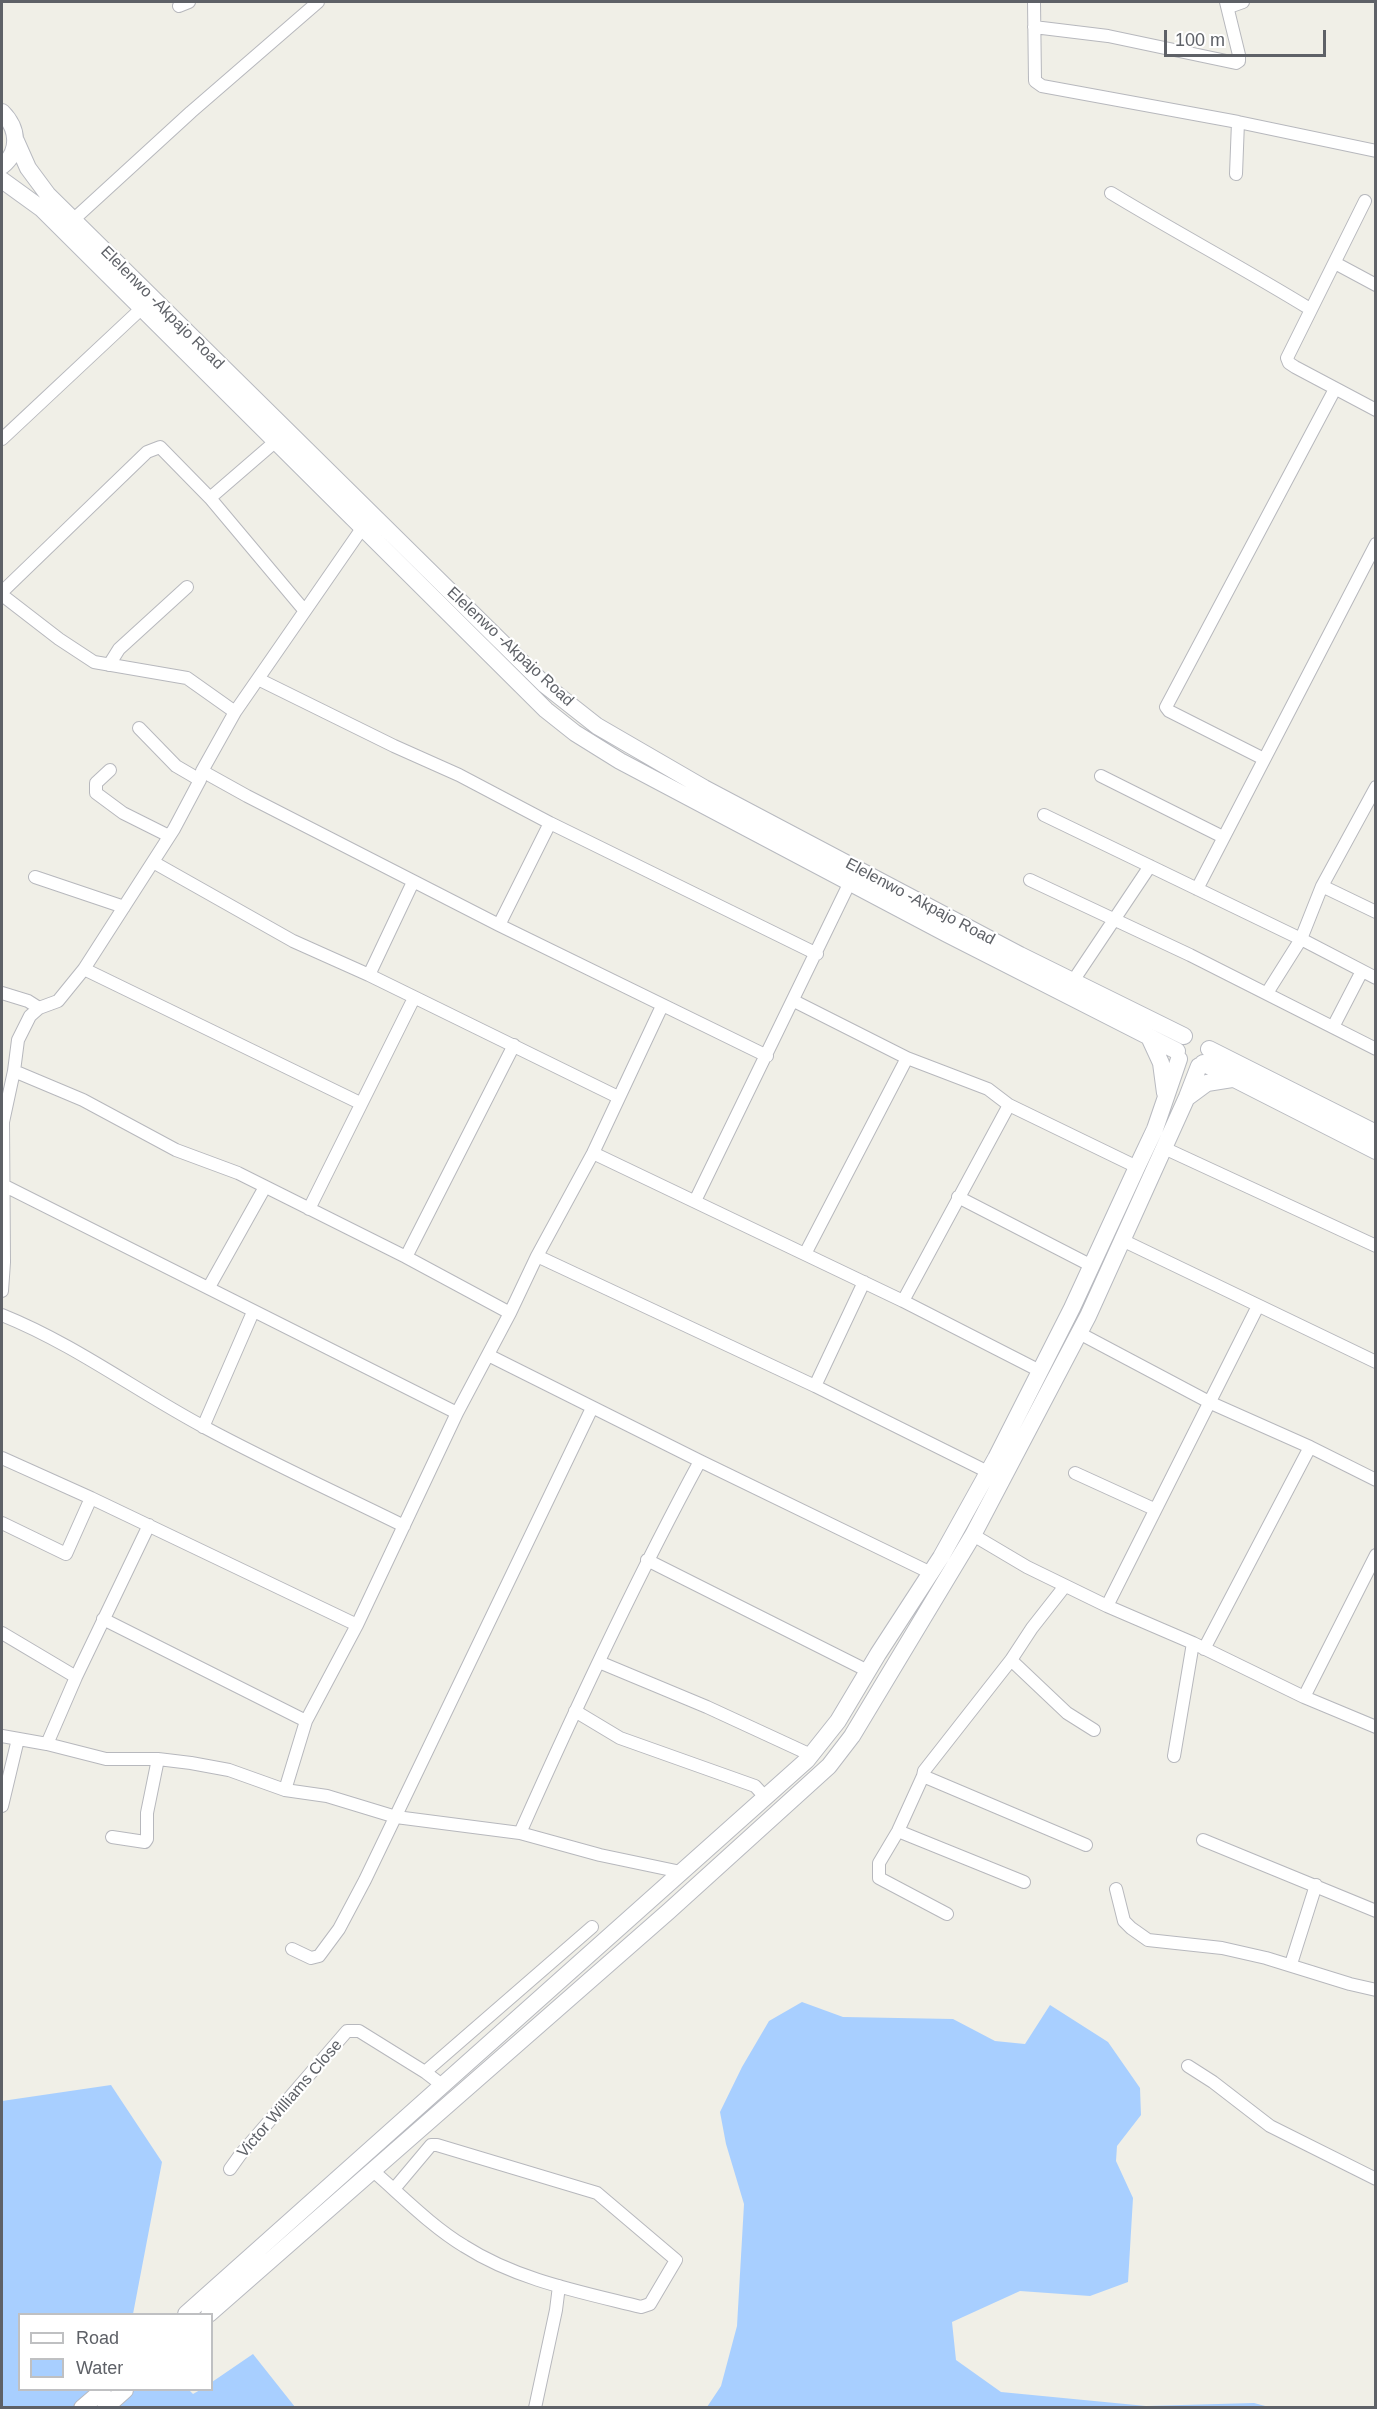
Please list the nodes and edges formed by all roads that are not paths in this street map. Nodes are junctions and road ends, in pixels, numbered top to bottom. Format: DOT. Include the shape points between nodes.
graph roads {
  1 [pos="318,2"];
  2 [pos="1034,2"];
  3 [pos="1243,2"];
  4 [pos="1227,4"];
  5 [pos="1034,27"];
  6 [pos="2,112"];
  7 [pos="1238,122"];
  8 [pos="16,141"];
  9 [pos="1376,151"];
  10 [pos="2,166"];
  11 [pos="1236,174"];
  12 [pos="2,180"];
  13 [pos="2,193"];
  14 [pos="1111,193"];
  15 [pos="1365,201"];
  16 [pos="42,209"];
  17 [pos="73,220"];
  18 [pos="1335,263"];
  19 [pos="1376,285"];
  20 [pos="142,308"];
  21 [pos="1310,309"];
  22 [pos="1335,389"];
  23 [pos="1376,410"];
  24 [pos="2,439"];
  25 [pos="276,441"];
  26 [pos="210,498"];
  27 [pos="363,527"];
  28 [pos="1376,544"];
  29 [pos="187,586"];
  30 [pos="2,593"];
  31 [pos="304,610"];
  32 [pos="109,665"];
  33 [pos="258,679"];
  34 [pos="236,712"];
  35 [pos="140,728"];
  36 [pos="1264,759"];
  37 [pos="110,770"];
  38 [pos="201,776"];
  39 [pos="1101,776"];
  40 [pos="1376,787"];
  41 [pos="1370,809"];
  42 [pos="1044,815"];
  43 [pos="550,823"];
  44 [pos="169,836"];
  45 [pos="1223,837"];
  46 [pos="153,862"];
  47 [pos="1150,866"];
  48 [pos="35,877"];
  49 [pos="1030,880"];
  50 [pos="413,882"];
  51 [pos="850,882"];
  52 [pos="1322,886"];
  53 [pos="1197,889"];
  54 [pos="124,906"];
  55 [pos="1376,912"];
  56 [pos="1115,920"];
  57 [pos="499,925"];
  58 [pos="1301,939"];
  59 [pos="817,954"];
  60 [pos="84,969"];
  61 [pos="1362,971"];
  62 [pos="369,975"];
  63 [pos="1376,978"];
  64 [pos="1073,981"];
  65 [pos="2,993"];
  66 [pos="1267,993"];
  67 [pos="414,998"];
  68 [pos="794,1001"];
  69 [pos="662,1006"];
  70 [pos="39,1008"];
  71 [pos="1333,1027"];
  72 [pos="1149,1037"];
  73 [pos="514,1045"];
  74 [pos="1180,1049"];
  75 [pos="1376,1049"];
  76 [pos="767,1056"];
  77 [pos="907,1058"];
  78 [pos="1204,1060"];
  79 [pos="14,1071"];
  80 [pos="1232,1079"];
  81 [pos="618,1097"];
  82 [pos="1165,1097"];
  83 [pos="1187,1097"];
  84 [pos="360,1103"];
  85 [pos="4,1104"];
  86 [pos="1009,1105"];
  87 [pos="1376,1133"];
  88 [pos="1164,1148"];
  89 [pos="1376,1151"];
  90 [pos="593,1153"];
  91 [pos="1137,1167"];
  92 [pos="3,1185"];
  93 [pos="264,1187"];
  94 [pos="958,1197"];
  95 [pos="695,1201"];
  96 [pos="309,1209"];
  97 [pos="3,1210"];
  98 [pos="1122,1240"];
  99 [pos="1376,1246"];
  100 [pos="805,1254"];
  101 [pos="537,1256"];
  102 [pos="406,1257"];
  103 [pos="1092,1266"];
  104 [pos="864,1282"];
  105 [pos="209,1287"];
  106 [pos="2,1291"];
  107 [pos="903,1301"];
  108 [pos="1258,1306"];
  109 [pos="253,1312"];
  110 [pos="510,1313"];
  111 [pos="2,1315"];
  112 [pos="1079,1333"];
  113 [pos="488,1355"];
  114 [pos="1375,1359"];
  115 [pos="1040,1371"];
  116 [pos="815,1386"];
  117 [pos="1211,1403"];
  118 [pos="592,1408"];
  119 [pos="457,1413"];
  120 [pos="203,1427"];
  121 [pos="1310,1447"];
  122 [pos="2,1458"];
  123 [pos="700,1461"];
  124 [pos="988,1472"];
  125 [pos="1075,1473"];
  126 [pos="1376,1480"];
  127 [pos="91,1498"];
  128 [pos="1154,1509"];
  129 [pos="2,1523"];
  130 [pos="149,1525"];
  131 [pos="404,1526"];
  132 [pos="972,1535"];
  133 [pos="1376,1555"];
  134 [pos="646,1560"];
  135 [pos="931,1573"];
  136 [pos="1065,1586"];
  137 [pos="1107,1606"];
  138 [pos="103,1620"];
  139 [pos="357,1625"];
  140 [pos="2,1633"];
  141 [pos="1199,1646"];
  142 [pos="1011,1660"];
  143 [pos="599,1662"];
  144 [pos="868,1671"];
  145 [pos="76,1677"];
  146 [pos="1304,1697"];
  147 [pos="574,1711"];
  148 [pos="306,1721"];
  149 [pos="1376,1727"];
  150 [pos="1094,1730"];
  151 [pos="2,1736"];
  152 [pos="18,1739"];
  153 [pos="47,1744"];
  154 [pos="811,1755"];
  155 [pos="1174,1756"];
  156 [pos="158,1759"];
  157 [pos="923,1776"];
  158 [pos="285,1790"];
  159 [pos="765,1797"];
  160 [pos="2,1806"];
  161 [pos="396,1817"];
  162 [pos="898,1831"];
  163 [pos="520,1833"];
  164 [pos="112,1837"];
  165 [pos="1203,1840"];
  166 [pos="1086,1845"];
  167 [pos="681,1872"];
  168 [pos="1024,1881"];
  169 [pos="1316,1885"];
  170 [pos="1116,1889"];
  171 [pos="1376,1911"];
  172 [pos="947,1914"];
  173 [pos="592,1928"];
  174 [pos="292,1949"];
  175 [pos="1291,1964"];
  176 [pos="1376,1990"];
  177 [pos="1188,2066"];
  178 [pos="425,2072"];
  179 [pos="442,2085"];
  180 [pos="230,2169"];
  181 [pos="372,2170"];
  182 [pos="1376,2179"];
  183 [pos="394,2189"];
  184 [pos="302,2221"];
  185 [pos="559,2286"];
  186 [pos="187,2313"];
  187 [pos="210,2313"];
  188 [pos="102,2391"];
  189 [pos="124,2391"];
  190 [pos="82,2408"];
  191 [pos="105,2408"];
  192 [pos="535,2408"];
  1 -- 17 [label="street"];
  2 -- 5 [label="street"];
  3 -- 4 [label="street"];
  4 -- 5 [label="street" via="1239,55 1236,63 1108,36"];
  5 -- 7 [label="street" via="1035,81 1042,86"];
  6 -- 8 [label="main road, Elelenwo -Akpajo Road" via="15,129"];
  7 -- 9 [label="street"];
  7 -- 11 [label="street"];
  8 -- 10 [label="main road" via="14,152"];
  8 -- 17 [label="main road, Elelenwo -Akpajo Road" via="28,168"];
  12 -- 16 [label="main road, Elelenwo -Akpajo Road"];
  13 -- 16 [label="main road"];
  14 -- 21 [label="street"];
  15 -- 18 [label="street"];
  16 -- 20 [label="main road, Elelenwo -Akpajo Road"];
  17 -- 64 [label="main road, Elelenwo -Akpajo Road" via="545,685 597,726 704,788"];
  18 -- 19 [label="street"];
  18 -- 21 [label="street"];
  20 -- 24 [label="street"];
  20 -- 25 [label="main road, Elelenwo -Akpajo Road"];
  21 -- 22 [label="street" via="1287,358 1295,367"];
  22 -- 23 [label="street"];
  22 -- 36 [label="street" via="1166,707"];
  25 -- 26 [label="street"];
  25 -- 27 [label="main road, Elelenwo -Akpajo Road"];
  26 -- 30 [label="street" via="160,447 152,449"];
  26 -- 31 [label="street"];
  27 -- 31 [label="street"];
  27 -- 51 [label="main road, Elelenwo -Akpajo Road" via="546,710 575,733 620,761"];
  28 -- 36 [label="street"];
  29 -- 32 [label="street" via="120,649"];
  30 -- 32 [label="street" via="59,639 94,662"];
  31 -- 33 [label="street"];
  32 -- 34 [label="street" via="187,678"];
  33 -- 34 [label="street"];
  33 -- 43 [label="street"];
  34 -- 38 [label="street"];
  35 -- 38 [label="street" via="176,766"];
  36 -- 45 [label="street"];
  37 -- 44 [label="street" via="96,783 96,792 123,813"];
  38 -- 44 [label="street"];
  38 -- 50 [label="street"];
  39 -- 45 [label="street"];
  40 -- 41 [label="street"];
  41 -- 52 [label="street"];
  42 -- 47 [label="street"];
  43 -- 57 [label="street"];
  43 -- 59 [label="street"];
  44 -- 46 [label="street"];
  45 -- 53 [label="street"];
  46 -- 54 [label="street"];
  46 -- 62 [label="street" via="293,941"];
  47 -- 53 [label="street"];
  47 -- 56 [label="street"];
  48 -- 54 [label="street"];
  49 -- 56 [label="street"];
  50 -- 57 [label="street"];
  50 -- 62 [label="street"];
  51 -- 59 [label="street"];
  51 -- 72 [label="main road, Elelenwo -Akpajo Road"];
  52 -- 55 [label="street"];
  52 -- 58 [label="street"];
  53 -- 58 [label="street"];
  54 -- 60 [label="street"];
  56 -- 64 [label="street"];
  56 -- 66 [label="street"];
  57 -- 69 [label="street"];
  58 -- 61 [label="street"];
  58 -- 66 [label="street"];
  59 -- 68 [label="street"];
  60 -- 70 [label="street" via="58,1001"];
  60 -- 84 [label="street"];
  61 -- 63 [label="street"];
  61 -- 71 [label="street"];
  62 -- 67 [label="street"];
  64 -- 74 [label="main road, Elelenwo -Akpajo Road"];
  65 -- 70 [label="street"];
  66 -- 71 [label="street"];
  67 -- 73 [label="street"];
  67 -- 84 [label="street"];
  68 -- 76 [label="street"];
  68 -- 77 [label="street"];
  69 -- 76 [label="street"];
  69 -- 81 [label="street"];
  70 -- 79 [label="street" via="30,1016 18,1040"];
  71 -- 75 [label="street"];
  72 -- 74 [label="main road, Elelenwo -Akpajo Road"];
  72 -- 82 [label="main road" via="1164,1071"];
  73 -- 81 [label="street"];
  73 -- 102 [label="street"];
  74 -- 78 [label="main road" via="1187,1066"];
  74 -- 78 [label="main road" via="1200,1036 1205,1039"];
  74 -- 82 [label="main road"];
  76 -- 95 [label="street"];
  77 -- 86 [label="street" via="988,1089"];
  77 -- 100 [label="street"];
  78 -- 80 [label="main road"];
  78 -- 83 [label="main road"];
  78 -- 87 [label="main road"];
  79 -- 85 [label="street"];
  79 -- 93 [label="street" via="82,1100 176,1150"];
  80 -- 83 [label="main road" via="1207,1083"];
  80 -- 89 [label="main road"];
  81 -- 90 [label="street"];
  82 -- 91 [label="main road"];
  83 -- 88 [label="main road"];
  84 -- 96 [label="street"];
  85 -- 92 [label="street"];
  86 -- 91 [label="street"];
  86 -- 94 [label="street"];
  88 -- 98 [label="main road"];
  88 -- 99 [label="street"];
  90 -- 95 [label="street"];
  90 -- 101 [label="street"];
  91 -- 103 [label="main road"];
  92 -- 97 [label="street"];
  92 -- 105 [label="street"];
  93 -- 96 [label="street"];
  93 -- 105 [label="street"];
  94 -- 103 [label="street"];
  94 -- 107 [label="street"];
  95 -- 100 [label="street"];
  96 -- 102 [label="street"];
  97 -- 106 [label="street"];
  98 -- 108 [label="street"];
  98 -- 112 [label="main road"];
  100 -- 104 [label="street"];
  101 -- 110 [label="street"];
  101 -- 116 [label="street"];
  102 -- 110 [label="street"];
  103 -- 115 [label="main road"];
  104 -- 107 [label="street"];
  104 -- 116 [label="street"];
  105 -- 109 [label="street"];
  107 -- 115 [label="street"];
  108 -- 114 [label="street"];
  108 -- 117 [label="street"];
  109 -- 119 [label="street"];
  109 -- 120 [label="street"];
  110 -- 113 [label="street"];
  111 -- 120 [label="street" via="85,1354"];
  112 -- 117 [label="street"];
  112 -- 132 [label="main road"];
  113 -- 118 [label="street"];
  113 -- 119 [label="street"];
  115 -- 124 [label="main road"];
  116 -- 124 [label="street"];
  117 -- 121 [label="street"];
  117 -- 128 [label="street"];
  118 -- 123 [label="street"];
  118 -- 161 [label="street"];
  119 -- 131 [label="street"];
  120 -- 131 [label="street"];
  121 -- 126 [label="street"];
  121 -- 141 [label="street"];
  122 -- 127 [label="street"];
  123 -- 134 [label="street"];
  123 -- 135 [label="street"];
  124 -- 135 [label="main road"];
  125 -- 128 [label="street"];
  127 -- 129 [label="street" via="66,1554"];
  127 -- 130 [label="street"];
  128 -- 137 [label="street"];
  130 -- 138 [label="street"];
  130 -- 139 [label="street"];
  131 -- 139 [label="street"];
  132 -- 136 [label="street"];
  132 -- 181 [label="main road" via="852,1736 829,1766"];
  133 -- 146 [label="street"];
  134 -- 143 [label="street"];
  134 -- 144 [label="street"];
  135 -- 144 [label="main road"];
  136 -- 137 [label="street"];
  136 -- 142 [label="street"];
  137 -- 141 [label="street"];
  138 -- 145 [label="street"];
  138 -- 148 [label="street"];
  139 -- 148 [label="street"];
  140 -- 145 [label="street"];
  141 -- 146 [label="street"];
  141 -- 155 [label="street"];
  142 -- 150 [label="street" via="1067,1713"];
  142 -- 157 [label="street"];
  143 -- 147 [label="street"];
  143 -- 154 [label="street"];
  144 -- 154 [label="main road" via="838,1721"];
  145 -- 153 [label="street"];
  146 -- 149 [label="street"];
  147 -- 159 [label="street" via="620,1738 755,1786"];
  147 -- 163 [label="street"];
  148 -- 158 [label="street"];
  151 -- 152 [label="street"];
  152 -- 153 [label="street"];
  152 -- 160 [label="street"];
  153 -- 156 [label="street" via="106,1759"];
  154 -- 159 [label="main road"];
  156 -- 158 [label="street" via="229,1770"];
  156 -- 164 [label="street" via="147,1813 147,1839 145,1842"];
  157 -- 162 [label="street"];
  157 -- 166 [label="street"];
  158 -- 161 [label="street" via="327,1796"];
  159 -- 167 [label="main road"];
  161 -- 163 [label="street"];
  161 -- 174 [label="street" via="339,1929 320,1956 311,1958"];
  162 -- 168 [label="street"];
  162 -- 172 [label="street" via="879,1863 879,1878"];
  163 -- 167 [label="street"];
  165 -- 169 [label="street"];
  167 -- 179 [label="main road"];
  169 -- 171 [label="street"];
  169 -- 175 [label="street"];
  170 -- 175 [label="street" via="1124,1921 1149,1940 1222,1948"];
  173 -- 178 [label="street"];
  175 -- 176 [label="street"];
  177 -- 182 [label="street" via="1270,2126"];
  178 -- 179 [label="street, Victor Williams Close"];
  178 -- 180 [label="street, Victor Williams Close" via="358,2031 347,2031"];
  179 -- 184 [label="main road"];
  181 -- 183 [label="street"];
  181 -- 184 [label="main road"];
  183 -- 185 [label="street" via="463,2246 501,2266"];
  183 -- 185 [label="street" via="430,2145 437,2145 597,2193 676,2260 650,2304 641,2307"];
  184 -- 186 [label="main road"];
  184 -- 187 [label="main road"];
  185 -- 192 [label="street"];
  188 -- 190 [label="main road"];
  189 -- 191 [label="main road"];
}
